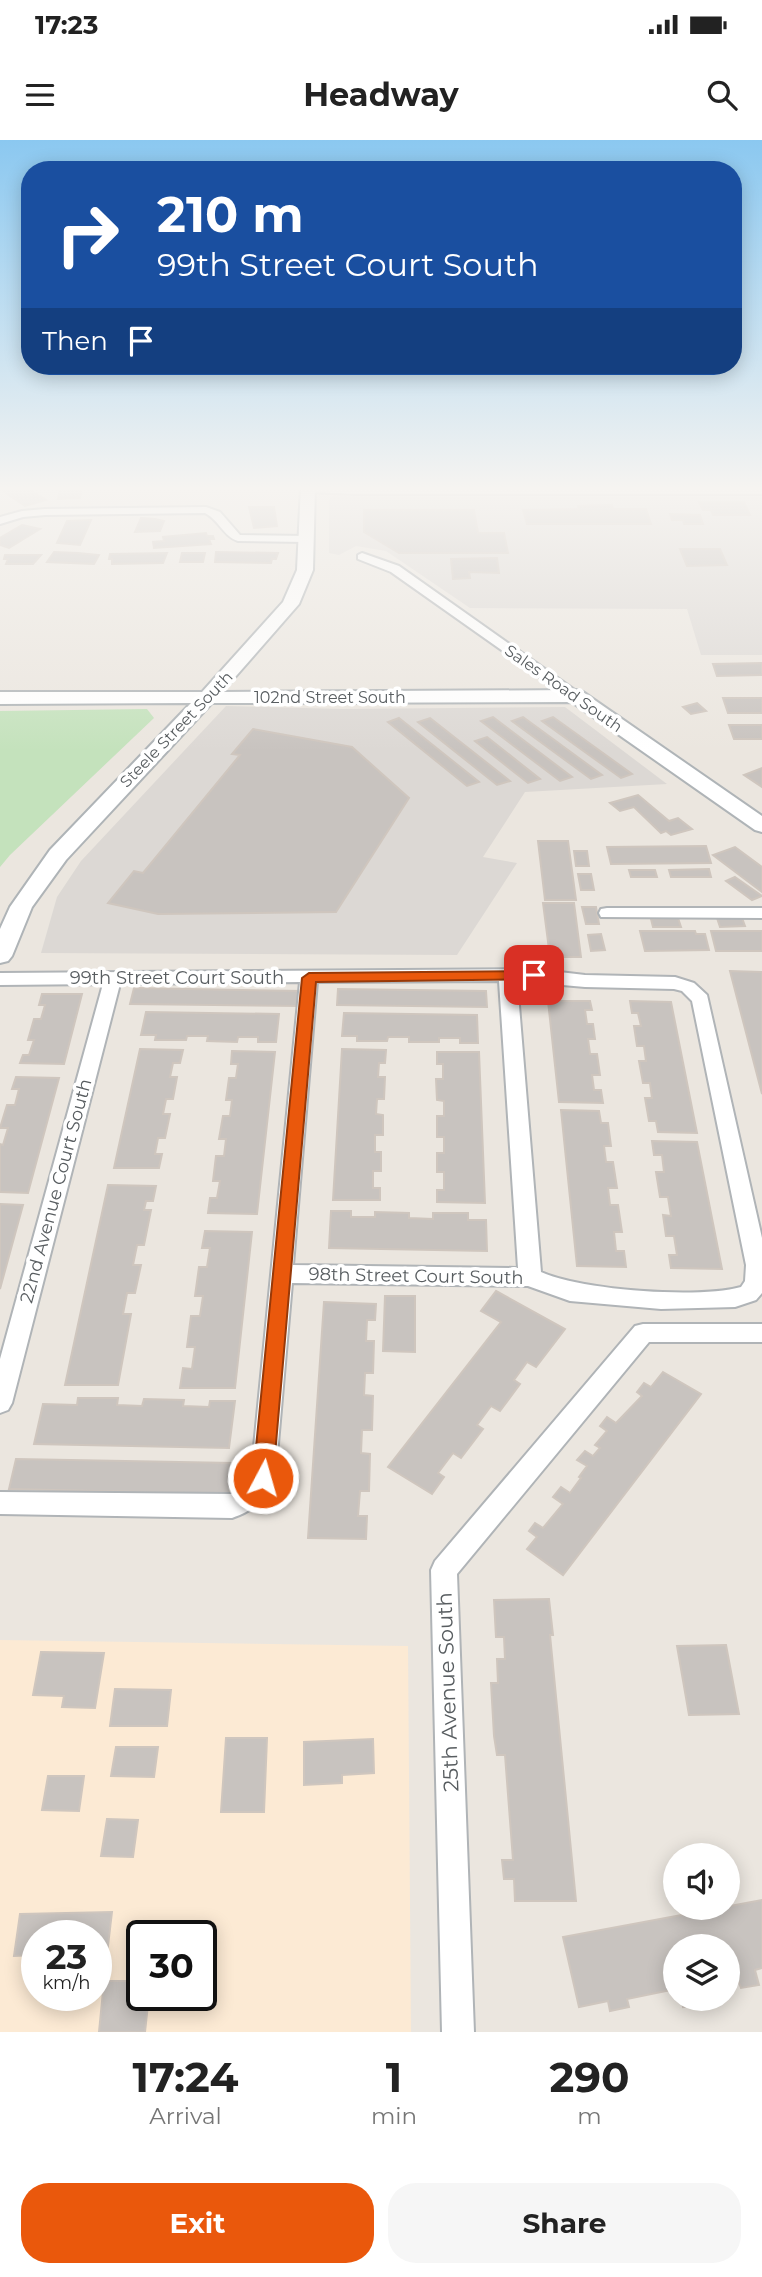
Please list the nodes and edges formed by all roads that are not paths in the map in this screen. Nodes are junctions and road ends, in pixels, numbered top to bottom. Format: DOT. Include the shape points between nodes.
graph roads {
  1 [pos="303,574"];
  2 [pos="403,574"];
  3 [pos="576,696"];
  4 [pos="208,697"];
  5 [pos="0,698"];
  6 [pos="762,826"];
  7 [pos="607,913"];
  8 [pos="762,913"];
  9 [pos="0,956"];
  10 [pos="508,976"];
  11 [pos="113,978"];
  12 [pos="309,978"];
  13 [pos="0,979"];
  14 [pos="284,1274"];
  15 [pos="530,1277"];
  16 [pos="754,1289"];
  17 [pos="762,1333"];
  18 [pos="0,1404"];
  19 [pos="0,1503"];
  20 [pos="458,2032"];
  1 -- 4 [label="main road, Steele Street South" via="291,604"];
  2 -- 3 [label="street, Sales Road South"];
  3 -- 4 [label="main road, 102nd Street South"];
  3 -- 6 [label="main road, Sales Road South"];
  4 -- 5 [label="main road, 102nd Street South"];
  4 -- 9 [label="main road, Steele Street South" via="46,869 21,907"];
  7 -- 8 [label="street"];
  10 -- 12 [label="street, 99th Street Court South"];
  10 -- 15 [label="street"];
  10 -- 16 [label="street, 99th Street Court South" via="664,982 688,987 701,999 755,1252"];
  11 -- 12 [label="street, 99th Street Court South"];
  11 -- 13 [label="street, 99th Street Court South"];
  11 -- 18 [label="street, 22nd Avenue Court South"];
  12 -- 14 [label="street"];
  14 -- 15 [label="street, 98th Street Court South"];
  14 -- 19 [label="street" via="263,1478 248,1501 232,1506"];
  15 -- 16 [label="street, 98th Street Court South" via="568,1292 614,1297 728,1298"];
  17 -- 20 [label="street, 25th Avenue South" via="643,1333 444,1570"];
}
